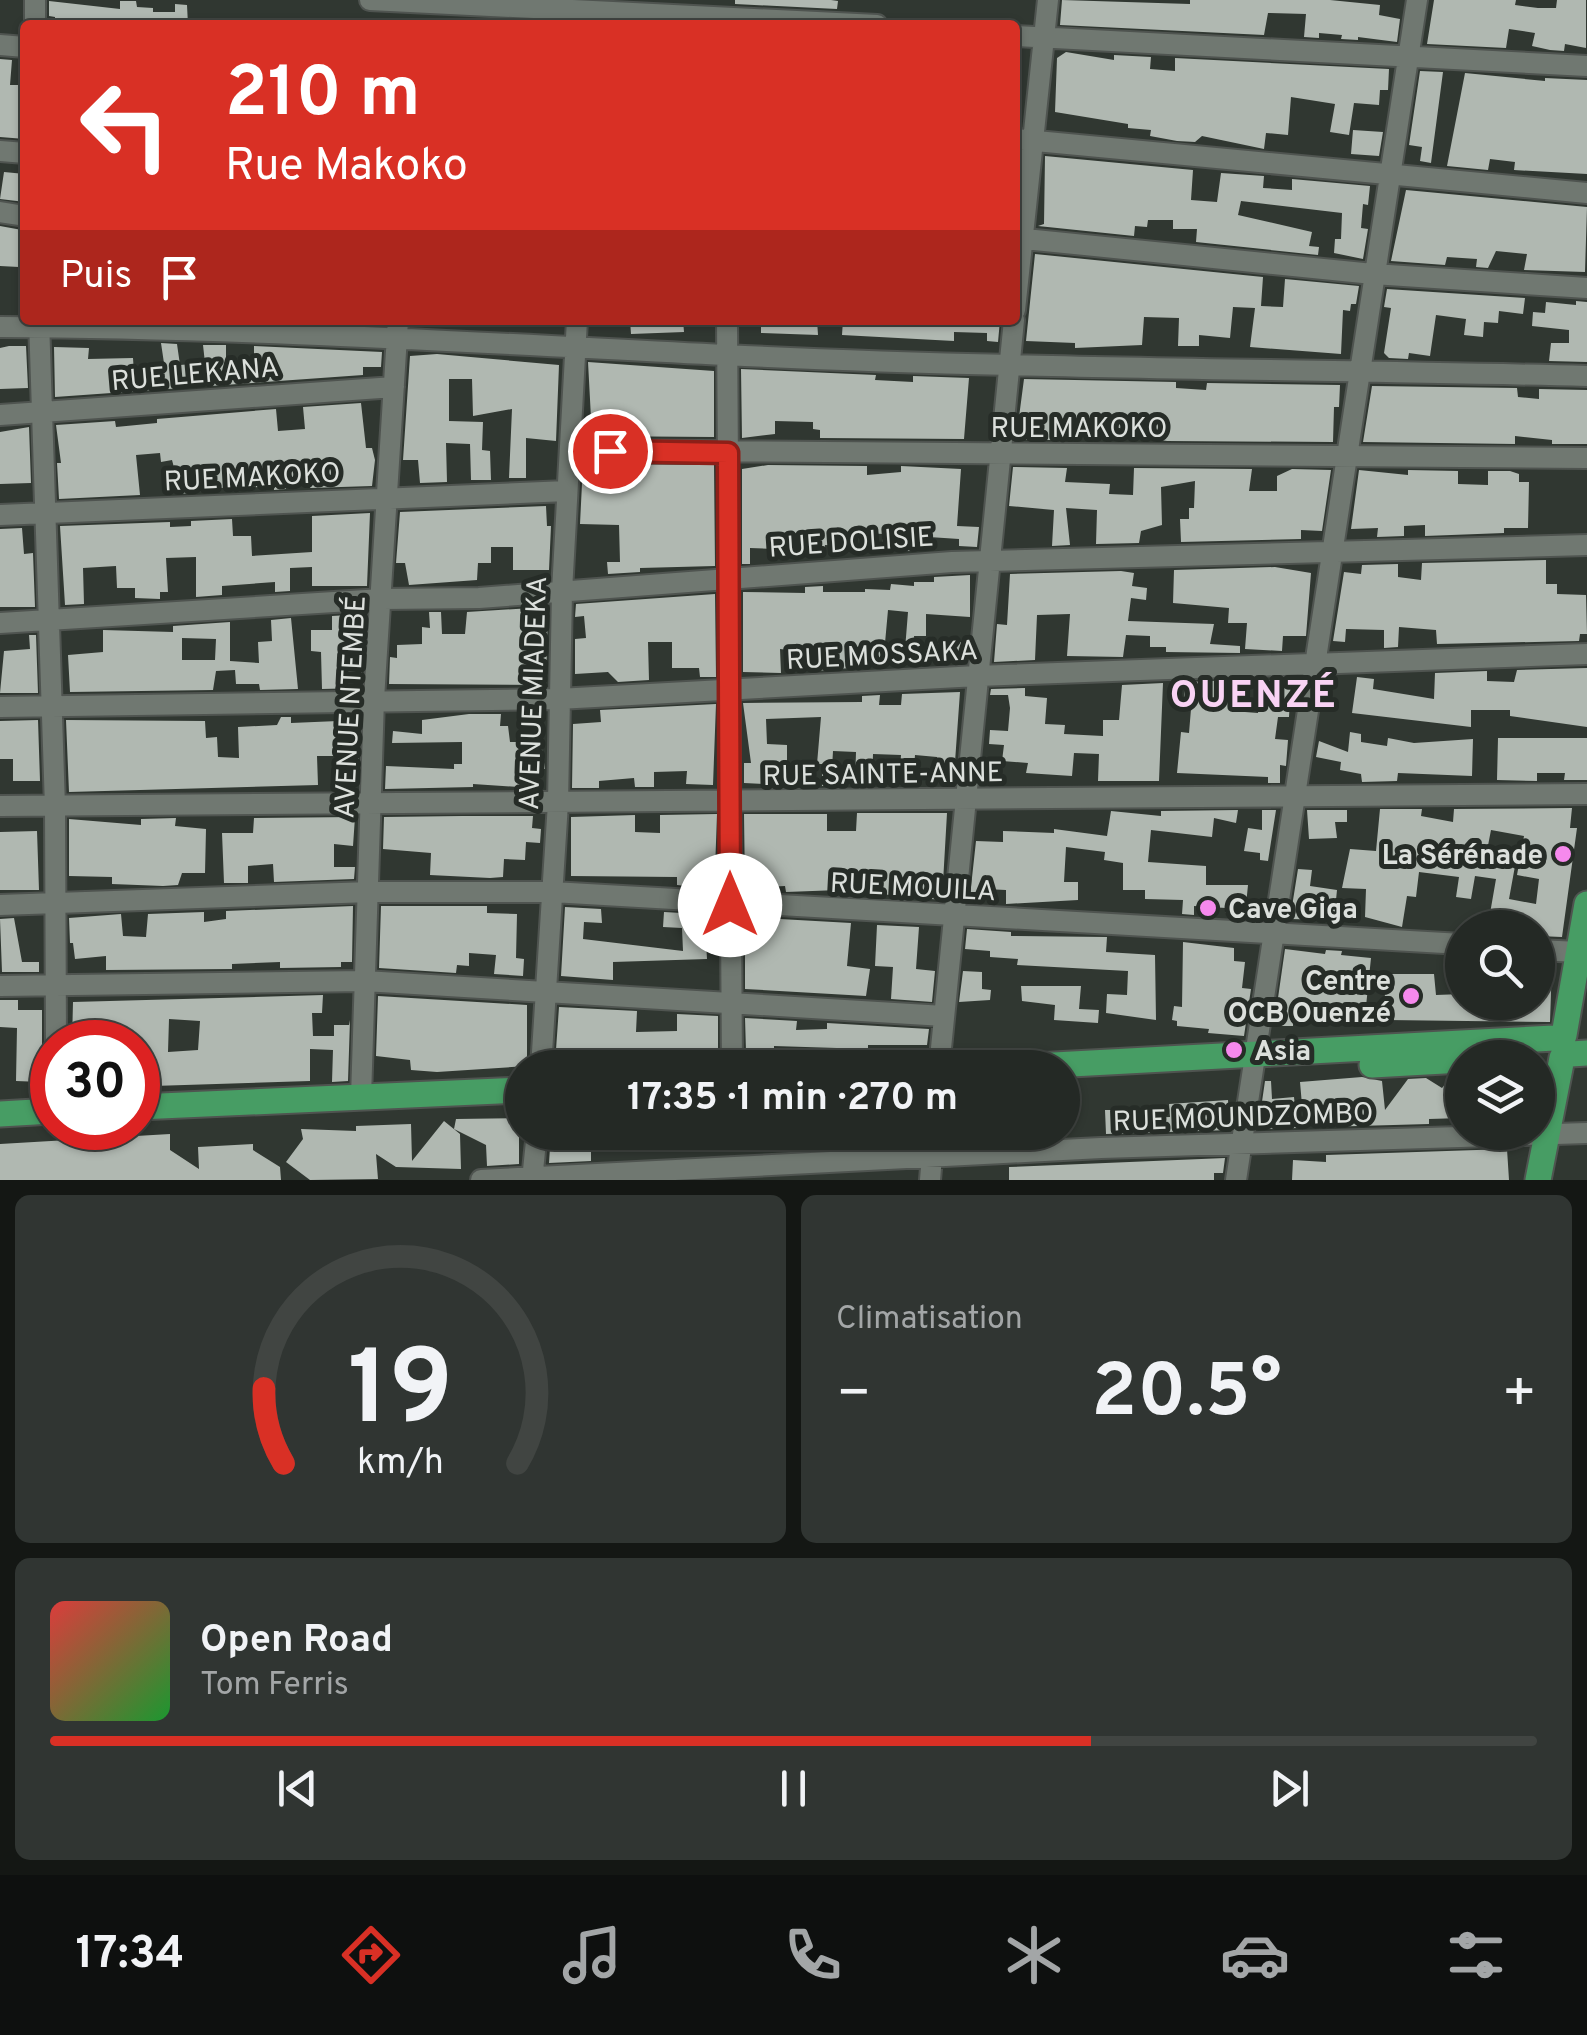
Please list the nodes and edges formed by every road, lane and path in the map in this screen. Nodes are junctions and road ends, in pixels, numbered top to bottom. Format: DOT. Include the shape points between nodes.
graph roads {
  1 [pos="370,0"];
  2 [pos="410,0"];
  3 [pos="1048,0"];
  4 [pos="1417,0"];
  5 [pos="593,12"];
  6 [pos="728,14"];
  7 [pos="809,20"];
  8 [pos="1020,36"];
  9 [pos="1044,38"];
  10 [pos="1407,57"];
  11 [pos="1587,66"];
  12 [pos="1024,140"];
  13 [pos="1389,174"];
  14 [pos="1587,193"];
  15 [pos="1020,239"];
  16 [pos="1373,274"];
  17 [pos="1587,288"];
  18 [pos="26,325"];
  19 [pos="39,325"];
  20 [pos="99,325"];
  21 [pos="577,325"];
  22 [pos="727,325"];
  23 [pos="1013,325"];
  24 [pos="0,327"];
  25 [pos="397,330"];
  26 [pos="575,344"];
  27 [pos="727,355"];
  28 [pos="1009,364"];
  29 [pos="1359,371"];
  30 [pos="1587,376"];
  31 [pos="394,387"];
  32 [pos="45,414"];
  33 [pos="0,415"];
  34 [pos="571,450"];
  35 [pos="728,453"];
  36 [pos="1349,454"];
  37 [pos="1004,455"];
  38 [pos="1587,458"];
  39 [pos="567,491"];
  40 [pos="386,498"];
  41 [pos="44,514"];
  42 [pos="0,516"];
  43 [pos="1587,545"];
  44 [pos="1335,550"];
  45 [pos="989,561"];
  46 [pos="731,576"];
  47 [pos="562,591"];
  48 [pos="382,599"];
  49 [pos="48,621"];
  50 [pos="0,623"];
  51 [pos="1587,654"];
  52 [pos="1312,666"];
  53 [pos="977,676"];
  54 [pos="728,690"];
  55 [pos="374,699"];
  56 [pos="558,699"];
  57 [pos="0,708"];
  58 [pos="49,708"];
  59 [pos="1587,794"];
  60 [pos="1296,797"];
  61 [pos="965,800"];
  62 [pos="372,802"];
  63 [pos="731,802"];
  64 [pos="558,803"];
  65 [pos="0,806"];
  66 [pos="55,807"];
  67 [pos="370,892"];
  68 [pos="552,892"];
  69 [pos="54,904"];
  70 [pos="1587,904"];
  71 [pos="0,905"];
  72 [pos="730,905"];
  73 [pos="955,918"];
  74 [pos="1274,936"];
  75 [pos="1445,943"];
  76 [pos="1555,951"];
  77 [pos="1578,952"];
  78 [pos="364,981"];
  79 [pos="0,986"];
  80 [pos="56,986"];
  81 [pos="545,993"];
  82 [pos="732,1005"];
  83 [pos="944,1016"];
  84 [pos="56,1020"];
  85 [pos="1565,1049"];
  86 [pos="542,1050"];
  87 [pos="732,1050"];
  88 [pos="941,1050"];
  89 [pos="1445,1060"];
  90 [pos="1255,1061"];
  91 [pos="1080,1066"];
  92 [pos="1080,1075"];
  93 [pos="505,1091"];
  94 [pos="1555,1093"];
  95 [pos="361,1096"];
  96 [pos="160,1107"];
  97 [pos="505,1107"];
  98 [pos="30,1113"];
  99 [pos="0,1114"];
  100 [pos="160,1121"];
  101 [pos="30,1127"];
  102 [pos="0,1128"];
  103 [pos="1587,1132"];
  104 [pos="1555,1134"];
  105 [pos="1445,1137"];
  106 [pos="1242,1143"];
  107 [pos="535,1150"];
  108 [pos="1544,1150"];
  109 [pos="931,1170"];
  110 [pos="719,1175"];
  111 [pos="532,1178"];
  112 [pos="481,1180"];
  113 [pos="1236,1180"];
  114 [pos="1538,1180"];
  1 -- 2 [label="street"];
  2 -- 5 [label="street"];
  3 -- 9 [label="street"];
  4 -- 10 [label="street"];
  5 -- 6 [label="street"];
  6 -- 7 [label="street"];
  8 -- 9 [label="street"];
  9 -- 10 [label="street"];
  9 -- 12 [label="street"];
  10 -- 11 [label="street"];
  10 -- 13 [label="street"];
  12 -- 13 [label="street"];
  12 -- 15 [label="street"];
  13 -- 14 [label="street"];
  13 -- 16 [label="street"];
  15 -- 16 [label="street"];
  16 -- 17 [label="street"];
  16 -- 29 [label="street"];
  18 -- 24 [label="street"];
  19 -- 32 [label="street"];
  20 -- 25 [label="street"];
  21 -- 26 [label="street, AVENUE MIADEKA"];
  22 -- 27 [label="street"];
  23 -- 28 [label="street"];
  25 -- 26 [label="street"];
  25 -- 31 [label="street, AVENUE NTEMBÉ"];
  26 -- 27 [label="street"];
  26 -- 34 [label="street, AVENUE MIADEKA"];
  27 -- 28 [label="street"];
  27 -- 35 [label="street"];
  28 -- 29 [label="street"];
  28 -- 37 [label="street"];
  29 -- 30 [label="street"];
  29 -- 36 [label="street"];
  31 -- 32 [label="street, RUE LEKANA"];
  31 -- 40 [label="street, AVENUE NTEMBÉ"];
  32 -- 33 [label="street, RUE LEKANA"];
  32 -- 41 [label="street"];
  34 -- 35 [label="street, RUE MAKOKO"];
  34 -- 39 [label="street, AVENUE MIADEKA"];
  35 -- 37 [label="street, RUE MAKOKO"];
  35 -- 46 [label="street"];
  36 -- 37 [label="street, RUE MAKOKO"];
  36 -- 38 [label="street, RUE MAKOKO"];
  36 -- 44 [label="street"];
  37 -- 45 [label="street"];
  39 -- 40 [label="street, RUE MAKOKO"];
  39 -- 47 [label="street, AVENUE MIADEKA"];
  40 -- 41 [label="street, RUE MAKOKO"];
  40 -- 48 [label="street, AVENUE NTEMBÉ"];
  41 -- 42 [label="street, RUE MAKOKO"];
  41 -- 49 [label="street"];
  43 -- 44 [label="street, RUE DOLISIE"];
  44 -- 45 [label="street, RUE DOLISIE"];
  44 -- 52 [label="street"];
  45 -- 46 [label="street, RUE DOLISIE"];
  45 -- 53 [label="street"];
  46 -- 47 [label="street, RUE DOLISIE"];
  46 -- 54 [label="street"];
  47 -- 48 [label="street, RUE DOLISIE"];
  47 -- 56 [label="street, AVENUE MIADEKA"];
  48 -- 49 [label="street, RUE DOLISIE"];
  48 -- 55 [label="street, AVENUE NTEMBÉ"];
  49 -- 50 [label="street, RUE DOLISIE"];
  49 -- 58 [label="street"];
  51 -- 52 [label="street, RUE MOSSAKA"];
  52 -- 53 [label="street, RUE MOSSAKA"];
  52 -- 60 [label="street"];
  53 -- 54 [label="street, RUE MOSSAKA"];
  53 -- 61 [label="street"];
  54 -- 56 [label="street, RUE MOSSAKA"];
  54 -- 63 [label="street"];
  55 -- 56 [label="street, RUE MOSSAKA"];
  55 -- 58 [label="street, RUE MOSSAKA"];
  55 -- 62 [label="street, AVENUE NTEMBÉ"];
  56 -- 64 [label="street, AVENUE MIADEKA"];
  57 -- 58 [label="street, RUE MOSSAKA"];
  58 -- 66 [label="street"];
  59 -- 60 [label="street, RUE SAINTE-ANNE"];
  60 -- 61 [label="street, RUE SAINTE-ANNE"];
  60 -- 74 [label="street"];
  61 -- 63 [label="street, RUE SAINTE-ANNE"];
  61 -- 73 [label="street"];
  62 -- 64 [label="street, RUE SAINTE-ANNE"];
  62 -- 66 [label="street, RUE SAINTE-ANNE"];
  62 -- 67 [label="street, AVENUE NTEMBÉ"];
  63 -- 64 [label="street, RUE SAINTE-ANNE"];
  63 -- 72 [label="street"];
  64 -- 68 [label="street, AVENUE MIADEKA"];
  65 -- 66 [label="street, RUE SAINTE-ANNE"];
  66 -- 69 [label="street"];
  67 -- 68 [label="street, RUE MOUILA"];
  67 -- 69 [label="street, RUE MOUILA"];
  67 -- 78 [label="street, AVENUE NTEMBÉ"];
  68 -- 72 [label="street, RUE MOUILA"];
  68 -- 81 [label="street, AVENUE MIADEKA"];
  69 -- 71 [label="street, RUE MOUILA"];
  69 -- 80 [label="street"];
  70 -- 77 [label="main road"];
  72 -- 73 [label="street, RUE MOUILA"];
  72 -- 82 [label="street"];
  73 -- 74 [label="street, RUE MOUILA" via="1139,923"];
  73 -- 83 [label="street"];
  74 -- 75 [label="street, RUE MOUILA"];
  74 -- 90 [label="street"];
  76 -- 77 [label="street"];
  77 -- 85 [label="main road"];
  78 -- 80 [label="street"];
  78 -- 81 [label="street"];
  78 -- 95 [label="street, AVENUE NTEMBÉ"];
  79 -- 80 [label="street"];
  80 -- 84 [label="street"];
  81 -- 82 [label="street"];
  81 -- 86 [label="street, AVENUE MIADEKA"];
  82 -- 83 [label="street"];
  82 -- 87 [label="street"];
  83 -- 88 [label="street"];
  85 -- 90 [label="main road"];
  85 -- 94 [label="main road"];
  89 -- 90 [label="main road"];
  90 -- 91 [label="main road"];
  90 -- 92 [label="main road"];
  90 -- 106 [label="street"];
  93 -- 95 [label="main road"];
  95 -- 96 [label="main road"];
  97 -- 100 [label="main road"];
  98 -- 99 [label="main road"];
  101 -- 102 [label="main road"];
  103 -- 104 [label="street, RUE MOUNDZOMBO"];
  105 -- 106 [label="street, RUE MOUNDZOMBO"];
  106 -- 109 [label="street, RUE MOUNDZOMBO"];
  106 -- 113 [label="street"];
  107 -- 111 [label="street"];
  108 -- 114 [label="main road"];
  109 -- 110 [label="street, RUE MOUNDZOMBO"];
  110 -- 111 [label="street, RUE MOUNDZOMBO"];
  111 -- 112 [label="street, RUE MOUNDZOMBO"];
}
